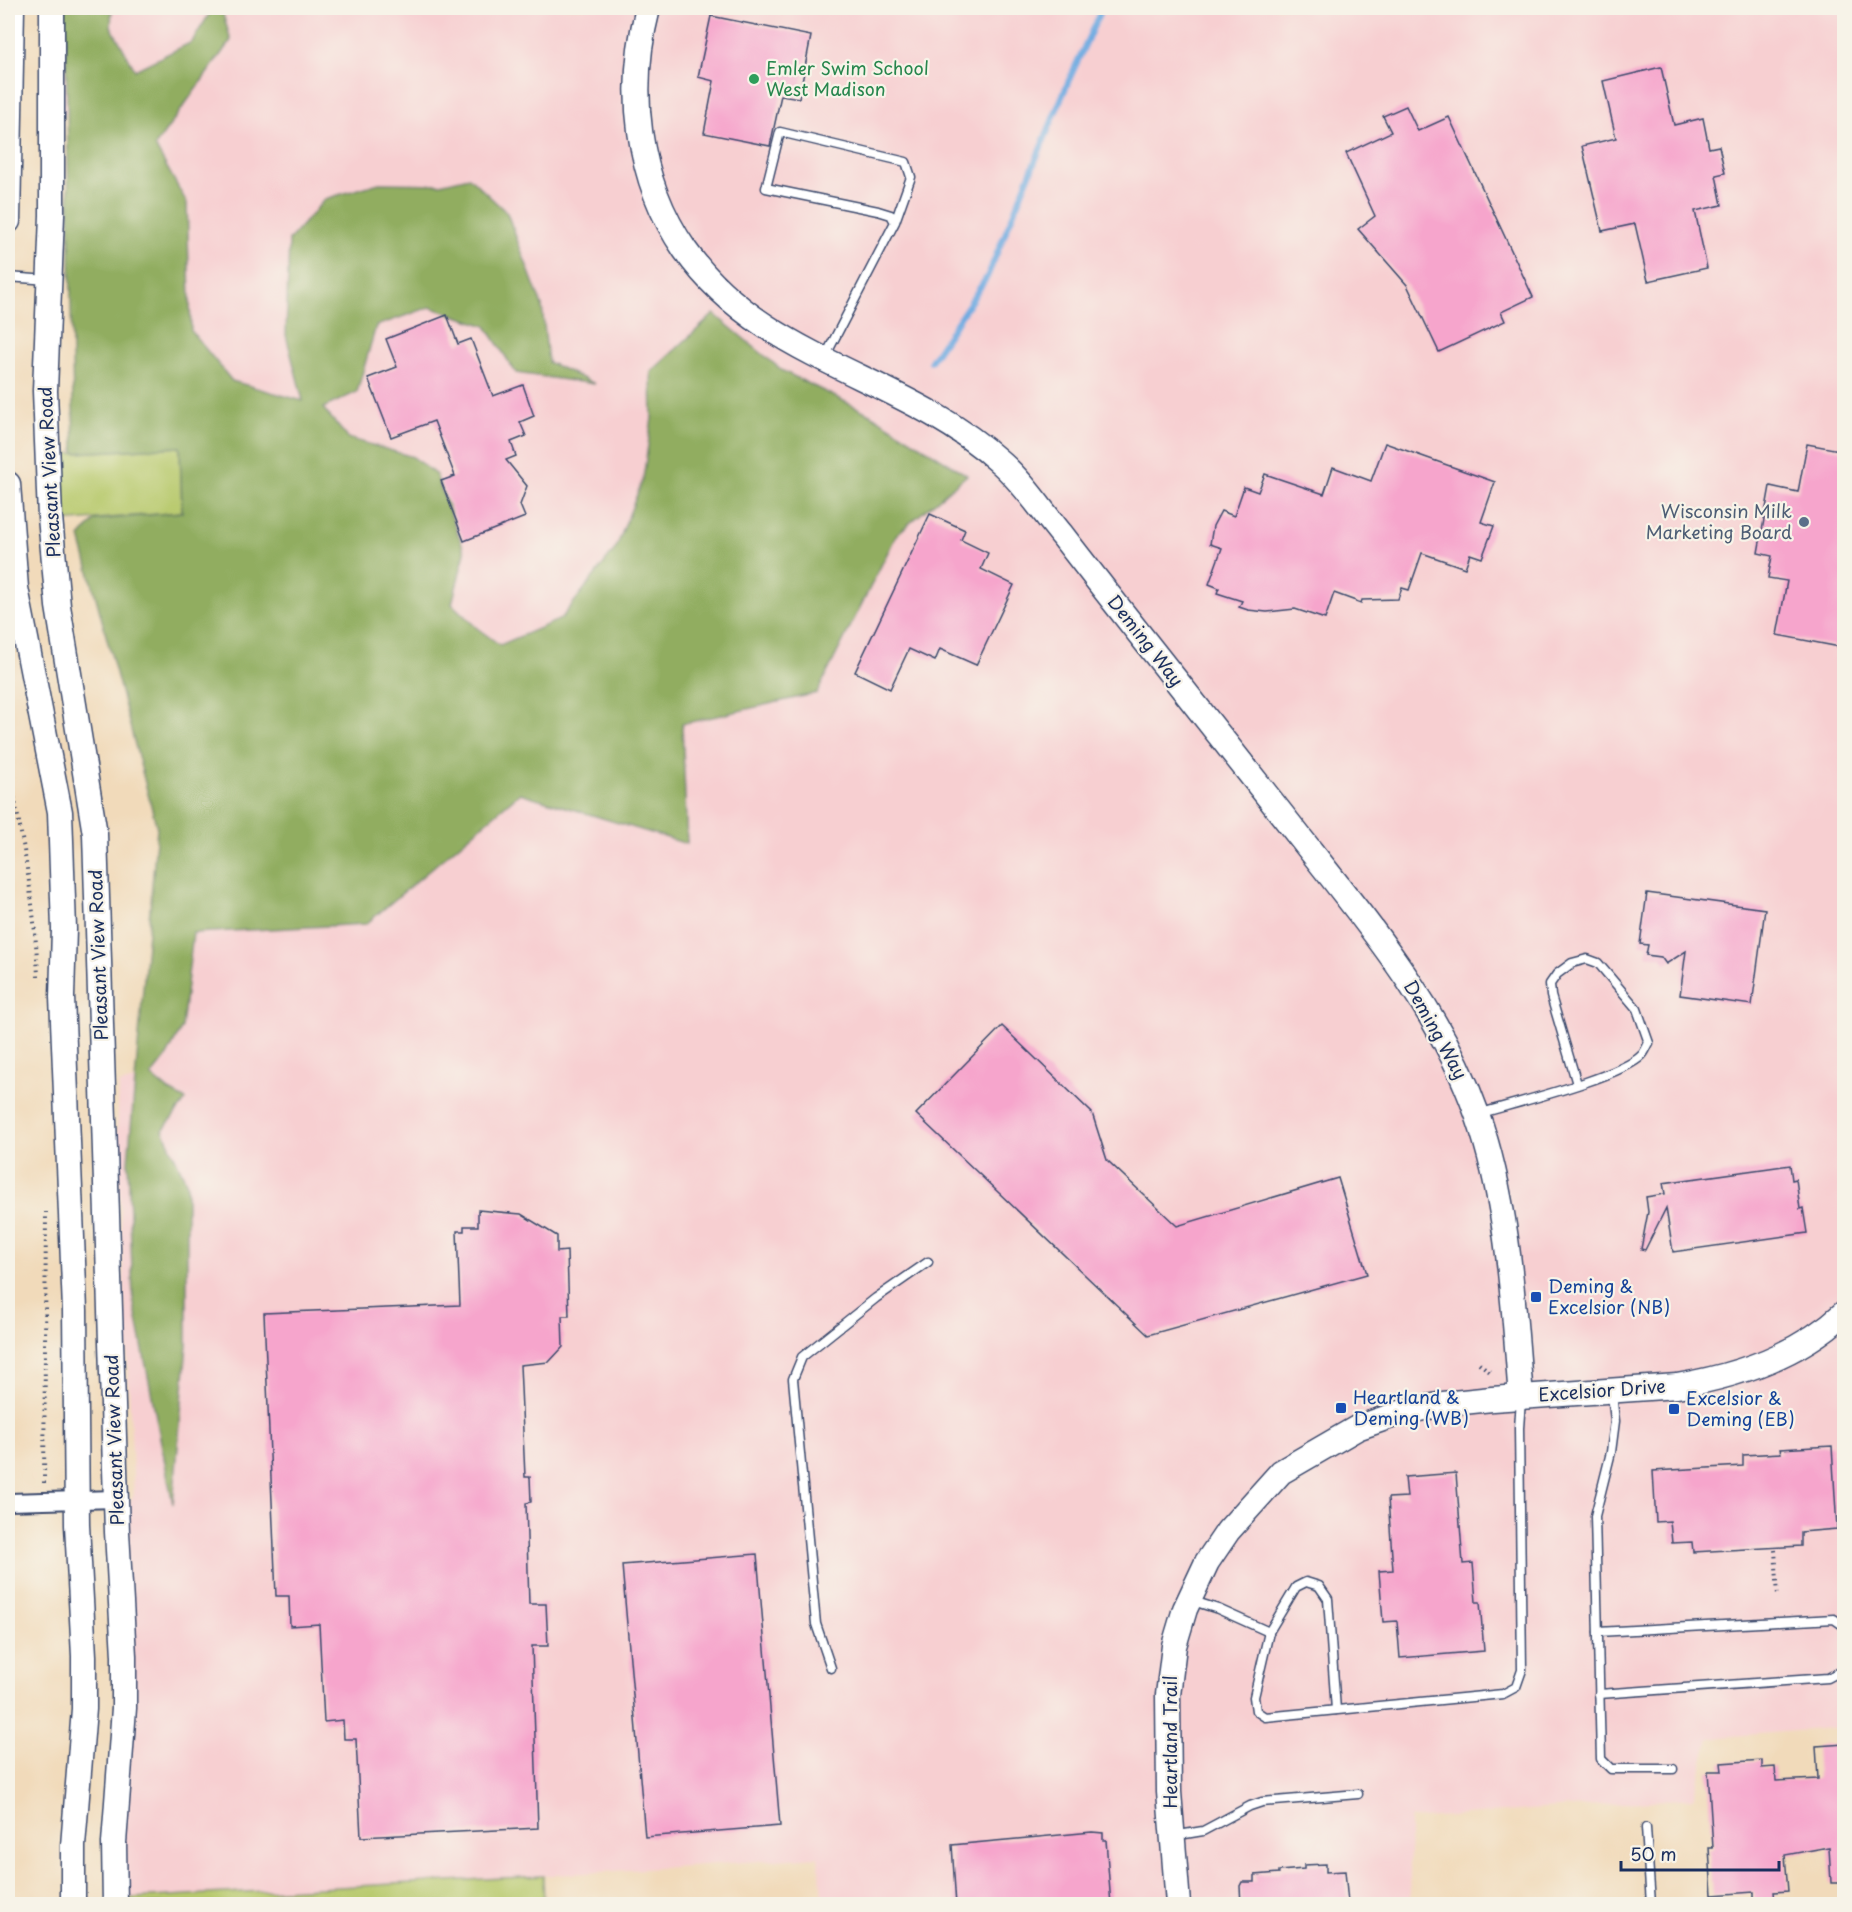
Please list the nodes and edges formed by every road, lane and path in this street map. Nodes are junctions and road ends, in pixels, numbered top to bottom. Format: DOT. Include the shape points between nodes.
graph roads {
  1 [pos="12,8"];
  2 [pos="52,8"];
  3 [pos="648,8"];
  4 [pos="8,221"];
  5 [pos="895,222"];
  6 [pos="8,277"];
  7 [pos="48,280"];
  8 [pos="823,360"];
  9 [pos="8,484"];
  10 [pos="8,768"];
  11 [pos="39,987"];
  12 [pos="1577,1083"];
  13 [pos="1478,1114"];
  14 [pos="46,1203"];
  15 [pos="928,1262"];
  16 [pos="1845,1313"];
  17 [pos="1479,1363"];
  18 [pos="1490,1372"];
  19 [pos="1612,1390"];
  20 [pos="1521,1397"];
  21 [pos="116,1498"];
  22 [pos="76,1500"];
  23 [pos="8,1502"];
  24 [pos="42,1502"];
  25 [pos="1775,1550"];
  26 [pos="1778,1596"];
  27 [pos="1189,1600"];
  28 [pos="1845,1626"];
  29 [pos="1269,1632"];
  30 [pos="1598,1632"];
  31 [pos="1845,1665"];
  32 [pos="831,1668"];
  33 [pos="1599,1694"];
  34 [pos="1336,1710"];
  35 [pos="1673,1769"];
  36 [pos="1358,1794"];
  37 [pos="1646,1828"];
  38 [pos="1173,1836"];
  39 [pos="73,1905"];
  40 [pos="115,1905"];
  41 [pos="1178,1905"];
  42 [pos="1651,1905"];
  1 -- 4 [label="main road"];
  2 -- 7 [label="main road, Pleasant View Road" via="52,215"];
  3 -- 8 [label="main road, Deming Way" via="638,62 639,134 669,222 698,267 735,304 758,324"];
  5 -- 5 [label="lane" via="891,215 878,211 766,188 780,132 906,162 911,177"];
  5 -- 8 [label="lane"];
  6 -- 7 [label="lane"];
  7 -- 21 [label="main road, Pleasant View Road" via="45,391 50,517 58,606 95,834"];
  8 -- 13 [label="main road, Deming Way" via="943,420 1002,463 1026,490 1412,984 1446,1042"];
  9 -- 22 [label="main road, Pleasant View Road" via="16,588 60,812 62,997 75,1310"];
  10 -- 11 [label="path" via="27,860"];
  12 -- 12 [label="lane" via="1622,1068 1642,1055 1649,1043 1637,1009 1598,963 1587,959 1572,963 1550,984"];
  12 -- 13 [label="lane"];
  13 -- 20 [label="main road, Deming Way" via="1503,1213"];
  14 -- 24 [label="path"];
  15 -- 32 [label="lane" via="801,1357 793,1379 816,1624"];
  16 -- 19 [label="main road, Excelsior Drive" via="1804,1342 1744,1370 1677,1386"];
  17 -- 18 [label="path"];
  19 -- 20 [label="main road, Excelsior Drive"];
  19 -- 30 [label="lane" via="1615,1421 1611,1452 1595,1516"];
  20 -- 27 [label="main road, Heartland Trail" via="1443,1404 1400,1413 1357,1428 1315,1450 1281,1472 1228,1531 1207,1562"];
  20 -- 34 [label="lane" via="1518,1428 1522,1670 1516,1687 1503,1694"];
  21 -- 22 [label="street"];
  21 -- 40 [label="main road, Pleasant View Road" via="124,1708 114,1843"];
  22 -- 24 [label="street"];
  22 -- 39 [label="main road, Pleasant View Road" via="84,1709 73,1846"];
  23 -- 24 [label="street"];
  25 -- 26 [label="path"];
  27 -- 29 [label="lane"];
  27 -- 38 [label="main road, Heartland Trail" via="1174,1646 1168,1695"];
  28 -- 30 [label="lane" via="1834,1618"];
  29 -- 34 [label="lane" via="1254,1697 1256,1711 1264,1717"];
  29 -- 34 [label="lane" via="1296,1587 1306,1582 1319,1586 1328,1599"];
  30 -- 33 [label="lane"];
  31 -- 33 [label="lane" via="1828,1678"];
  33 -- 35 [label="lane" via="1601,1759 1611,1769"];
  36 -- 38 [label="lane" via="1262,1802 1203,1831"];
  37 -- 42 [label="lane"];
  38 -- 41 [label="main road, Heartland Trail"];
}
